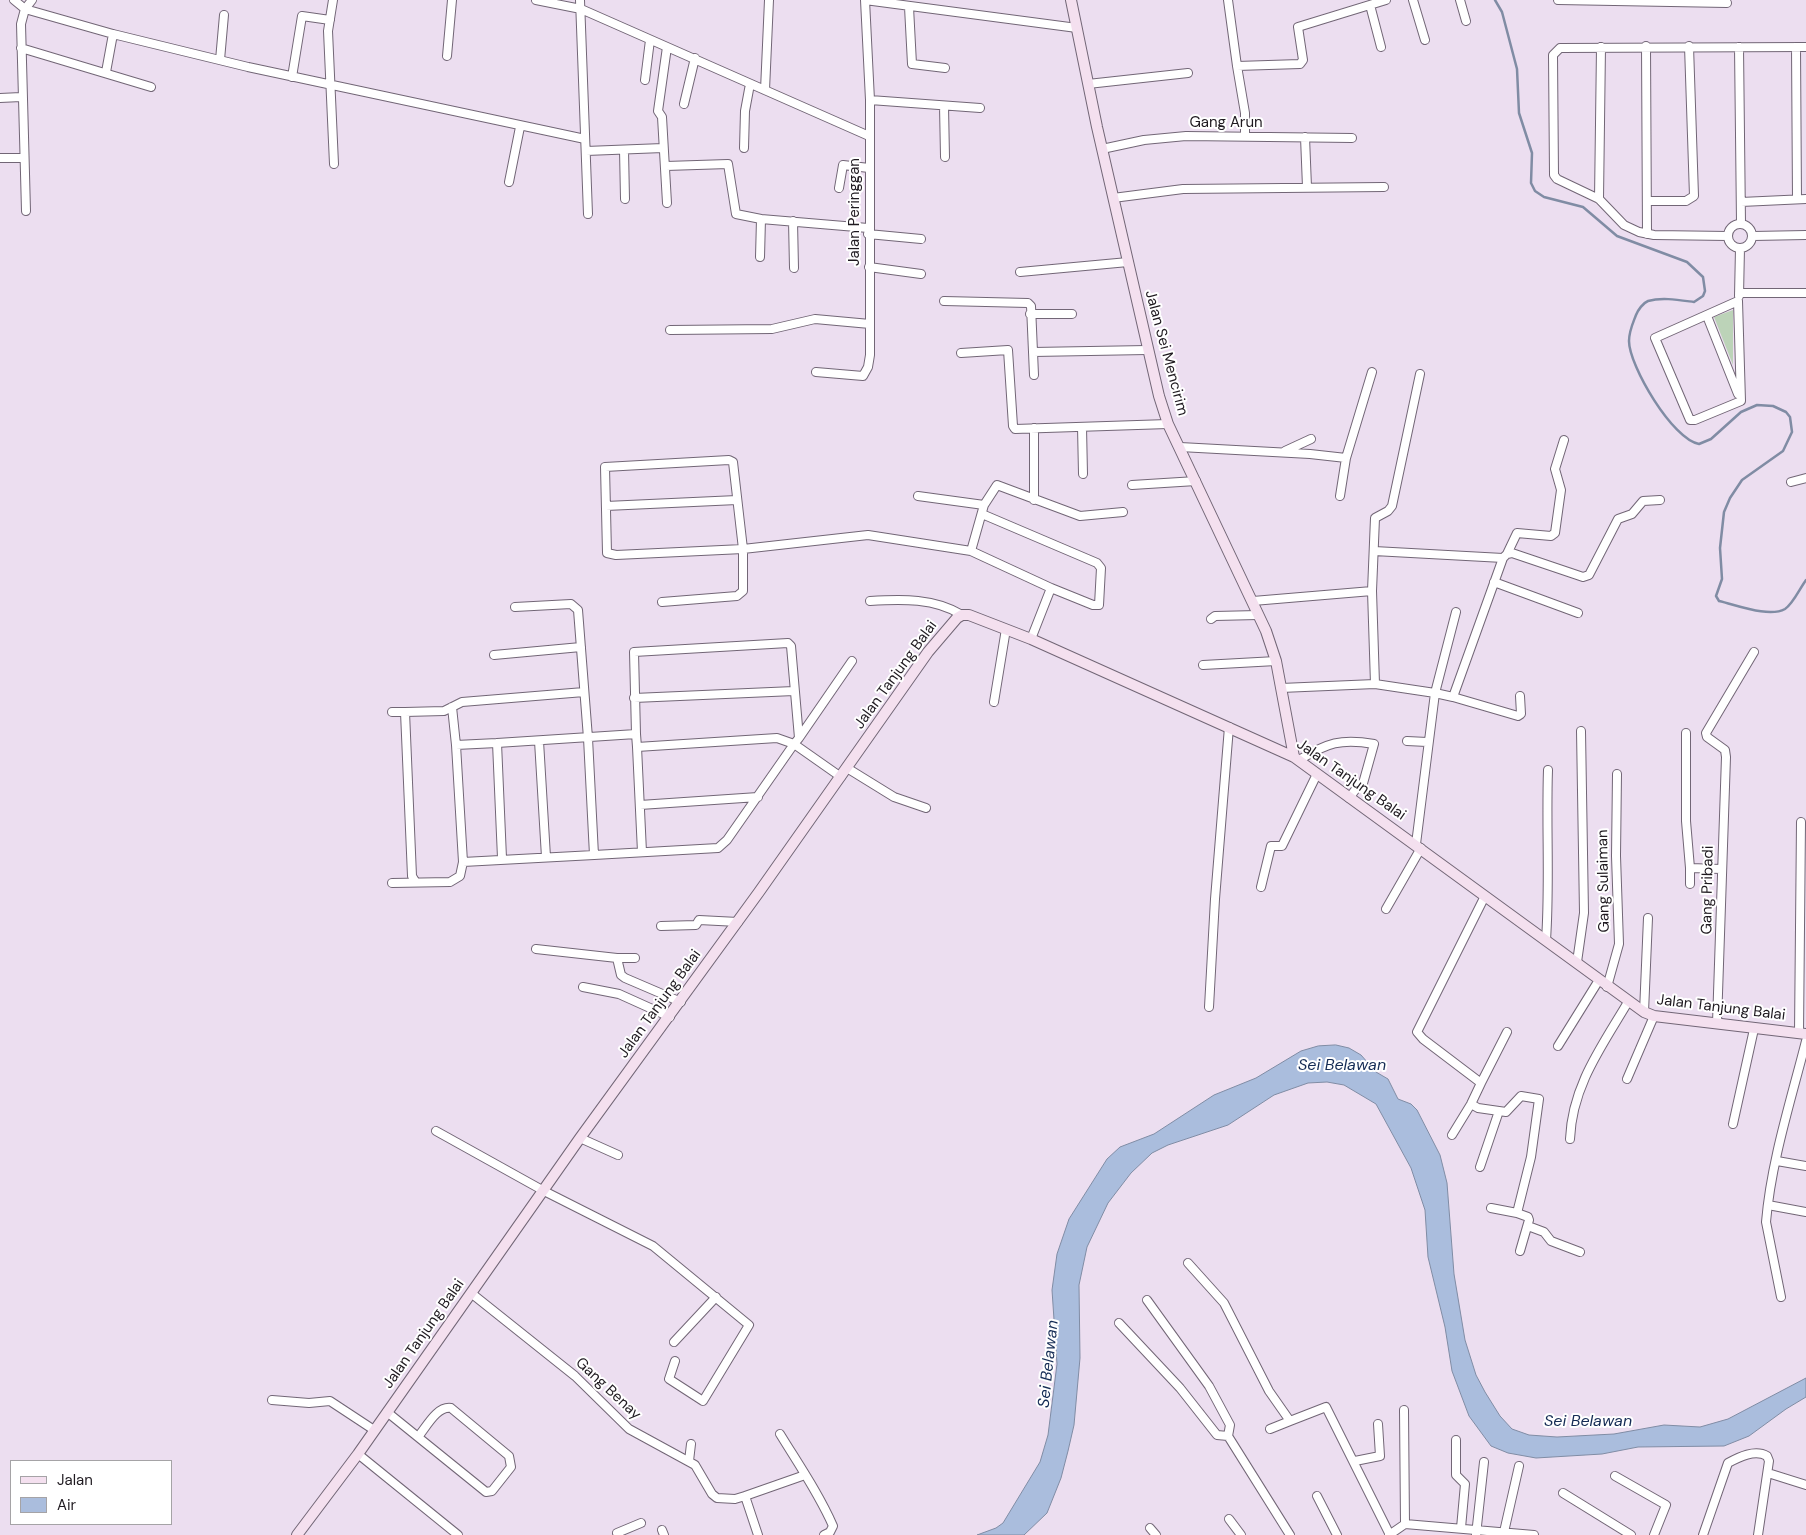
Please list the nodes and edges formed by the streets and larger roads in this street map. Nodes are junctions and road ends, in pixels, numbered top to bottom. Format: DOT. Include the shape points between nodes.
graph roads {
  1 [pos="14,0"];
  2 [pos="32,0"];
  3 [pos="333,0"];
  4 [pos="452,0"];
  5 [pos="536,0"];
  6 [pos="580,0"];
  7 [pos="769,0"];
  8 [pos="865,0"];
  9 [pos="1071,0"];
  10 [pos="1228,0"];
  11 [pos="1386,0"];
  12 [pos="1413,0"];
  13 [pos="1460,0"];
  14 [pos="1558,0"];
  15 [pos="1727,3"];
  16 [pos="1370,5"];
  17 [pos="909,7"];
  18 [pos="25,9"];
  19 [pos="581,9"];
  20 [pos="224,15"];
  21 [pos="330,20"];
  22 [pos="1466,21"];
  23 [pos="1077,28"];
  24 [pos="112,34"];
  25 [pos="650,40"];
  26 [pos="1425,40"];
  27 [pos="1646,46"];
  28 [pos="1689,46"];
  29 [pos="667,47"];
  30 [pos="1381,47"];
  31 [pos="1601,47"];
  32 [pos="1740,47"];
  33 [pos="1796,47"];
  34 [pos="1806,47"];
  35 [pos="21,48"];
  36 [pos="448,56"];
  37 [pos="695,58"];
  38 [pos="220,60"];
  39 [pos="1237,66"];
  40 [pos="945,68"];
  41 [pos="106,72"];
  42 [pos="1188,73"];
  43 [pos="292,77"];
  44 [pos="645,80"];
  45 [pos="330,83"];
  46 [pos="750,84"];
  47 [pos="1088,84"];
  48 [pos="151,87"];
  49 [pos="765,90"];
  50 [pos="21,97"];
  51 [pos="0,98"];
  52 [pos="870,100"];
  53 [pos="684,104"];
  54 [pos="944,106"];
  55 [pos="980,108"];
  56 [pos="520,127"];
  57 [pos="869,136"];
  58 [pos="1245,136"];
  59 [pos="1305,137"];
  60 [pos="1352,138"];
  61 [pos="585,139"];
  62 [pos="663,148"];
  63 [pos="744,148"];
  64 [pos="1102,149"];
  65 [pos="624,150"];
  66 [pos="586,151"];
  67 [pos="945,157"];
  68 [pos="0,158"];
  69 [pos="24,158"];
  70 [pos="334,164"];
  71 [pos="666,166"];
  72 [pos="869,168"];
  73 [pos="509,182"];
  74 [pos="1384,187"];
  75 [pos="839,188"];
  76 [pos="1307,188"];
  77 [pos="1113,198"];
  78 [pos="1599,199"];
  79 [pos="1797,199"];
  80 [pos="1806,199"];
  81 [pos="625,200"];
  82 [pos="1647,201"];
  83 [pos="1741,202"];
  84 [pos="667,203"];
  85 [pos="26,210"];
  86 [pos="588,214"];
  87 [pos="760,219"];
  88 [pos="793,221"];
  89 [pos="1741,223"];
  90 [pos="868,231"];
  91 [pos="1647,234"];
  92 [pos="1806,235"];
  93 [pos="1728,236"];
  94 [pos="1753,236"];
  95 [pos="921,239"];
  96 [pos="1740,248"];
  97 [pos="760,257"];
  98 [pos="1128,262"];
  99 [pos="869,267"];
  100 [pos="794,268"];
  101 [pos="1020,272"];
  102 [pos="921,274"];
  103 [pos="1806,292"];
  104 [pos="1739,297"];
  105 [pos="944,301"];
  106 [pos="1030,314"];
  107 [pos="1072,314"];
  108 [pos="1707,316"];
  109 [pos="870,324"];
  110 [pos="670,330"];
  111 [pos="1147,350"];
  112 [pos="1033,352"];
  113 [pos="961,353"];
  114 [pos="816,372"];
  115 [pos="1372,372"];
  116 [pos="1420,374"];
  117 [pos="1034,375"];
  118 [pos="1741,401"];
  119 [pos="1168,424"];
  120 [pos="1082,427"];
  121 [pos="1034,428"];
  122 [pos="1311,438"];
  123 [pos="1564,440"];
  124 [pos="1180,447"];
  125 [pos="1283,452"];
  126 [pos="1346,458"];
  127 [pos="1083,474"];
  128 [pos="1806,478"];
  129 [pos="1196,481"];
  130 [pos="1791,482"];
  131 [pos="1132,484"];
  132 [pos="918,496"];
  133 [pos="1340,496"];
  134 [pos="737,500"];
  135 [pos="1034,500"];
  136 [pos="1660,500"];
  137 [pos="984,504"];
  138 [pos="606,506"];
  139 [pos="1122,512"];
  140 [pos="982,514"];
  141 [pos="743,549"];
  142 [pos="971,551"];
  143 [pos="1374,551"];
  144 [pos="1505,556"];
  145 [pos="1494,582"];
  146 [pos="1051,588"];
  147 [pos="1372,591"];
  148 [pos="870,601"];
  149 [pos="1253,601"];
  150 [pos="662,602"];
  151 [pos="514,607"];
  152 [pos="1456,612"];
  153 [pos="1578,613"];
  154 [pos="962,615"];
  155 [pos="1258,615"];
  156 [pos="1211,620"];
  157 [pos="1006,629"];
  158 [pos="1031,639"];
  159 [pos="581,648"];
  160 [pos="1754,652"];
  161 [pos="494,655"];
  162 [pos="1276,661"];
  163 [pos="852,662"];
  164 [pos="1203,665"];
  165 [pos="1375,684"];
  166 [pos="1281,688"];
  167 [pos="794,691"];
  168 [pos="584,692"];
  169 [pos="1435,693"];
  170 [pos="1520,696"];
  171 [pos="1453,697"];
  172 [pos="634,698"];
  173 [pos="994,702"];
  174 [pos="452,707"];
  175 [pos="392,712"];
  176 [pos="405,712"];
  177 [pos="1229,728"];
  178 [pos="1581,731"];
  179 [pos="1686,733"];
  180 [pos="636,734"];
  181 [pos="588,738"];
  182 [pos="539,741"];
  183 [pos="797,741"];
  184 [pos="1407,741"];
  185 [pos="1427,742"];
  186 [pos="497,743"];
  187 [pos="456,745"];
  188 [pos="637,747"];
  189 [pos="1297,758"];
  190 [pos="1548,770"];
  191 [pos="844,772"];
  192 [pos="1317,774"];
  193 [pos="1617,774"];
  194 [pos="758,797"];
  195 [pos="1349,798"];
  196 [pos="640,805"];
  197 [pos="926,808"];
  198 [pos="1801,822"];
  199 [pos="1419,846"];
  200 [pos="642,852"];
  201 [pos="594,855"];
  202 [pos="546,857"];
  203 [pos="502,858"];
  204 [pos="463,862"];
  205 [pos="1690,868"];
  206 [pos="1721,869"];
  207 [pos="415,881"];
  208 [pos="392,883"];
  209 [pos="1690,884"];
  210 [pos="1261,887"];
  211 [pos="1485,896"];
  212 [pos="1386,909"];
  213 [pos="1648,918"];
  214 [pos="738,922"];
  215 [pos="661,926"];
  216 [pos="1546,940"];
  217 [pos="536,949"];
  218 [pos="617,958"];
  219 [pos="635,958"];
  220 [pos="1577,962"];
  221 [pos="1599,980"];
  222 [pos="583,987"];
  223 [pos="1607,987"];
  224 [pos="681,1002"];
  225 [pos="1628,1002"];
  226 [pos="1209,1007"];
  227 [pos="1644,1012"];
  228 [pos="1654,1016"];
  229 [pos="670,1017"];
  230 [pos="1718,1023"];
  231 [pos="1754,1029"];
  232 [pos="1507,1032"];
  233 [pos="1802,1034"];
  234 [pos="1806,1042"];
  235 [pos="1558,1046"];
  236 [pos="1626,1079"];
  237 [pos="1481,1083"];
  238 [pos="1471,1104"];
  239 [pos="1499,1111"];
  240 [pos="1733,1124"];
  241 [pos="436,1132"];
  242 [pos="1452,1135"];
  243 [pos="580,1138"];
  244 [pos="1570,1139"];
  245 [pos="618,1155"];
  246 [pos="1777,1161"];
  247 [pos="1480,1166"];
  248 [pos="1806,1166"];
  249 [pos="544,1191"];
  250 [pos="1768,1205"];
  251 [pos="1491,1208"];
  252 [pos="1806,1212"];
  253 [pos="1517,1213"];
  254 [pos="1528,1226"];
  255 [pos="1520,1251"];
  256 [pos="1580,1252"];
  257 [pos="1188,1263"];
  258 [pos="471,1293"];
  259 [pos="716,1297"];
  260 [pos="1781,1297"];
  261 [pos="1147,1300"];
  262 [pos="1119,1323"];
  263 [pos="674,1342"];
  264 [pos="675,1361"];
  265 [pos="272,1400"];
  266 [pos="1404,1410"];
  267 [pos="387,1412"];
  268 [pos="1290,1421"];
  269 [pos="1378,1424"];
  270 [pos="1270,1429"];
  271 [pos="374,1430"];
  272 [pos="780,1434"];
  273 [pos="1228,1436"];
  274 [pos="418,1437"];
  275 [pos="1456,1440"];
  276 [pos="691,1444"];
  277 [pos="358,1454"];
  278 [pos="689,1461"];
  279 [pos="1354,1461"];
  280 [pos="1484,1462"];
  281 [pos="1519,1466"];
  282 [pos="1768,1474"];
  283 [pos="805,1475"];
  284 [pos="1615,1476"];
  285 [pos="1806,1484"];
  286 [pos="1563,1492"];
  287 [pos="745,1496"];
  288 [pos="1317,1496"];
  289 [pos="1229,1519"];
  290 [pos="642,1523"];
  291 [pos="1405,1524"];
  292 [pos="1150,1528"];
  293 [pos="1461,1528"];
  294 [pos="1449,1531"];
  295 [pos="1476,1532"];
  296 [pos="1504,1532"];
  297 [pos="615,1534"];
  298 [pos="297,1535"];
  299 [pos="458,1535"];
  300 [pos="758,1535"];
  301 [pos="824,1535"];
  302 [pos="1156,1535"];
  303 [pos="1241,1535"];
  304 [pos="1290,1535"];
  305 [pos="1337,1535"];
  306 [pos="1389,1535"];
  307 [pos="1534,1535"];
  308 [pos="1631,1535"];
  309 [pos="1654,1535"];
  310 [pos="1703,1535"];
  311 [pos="1758,1535"];
  1 -- 18 [label="street"];
  2 -- 18 [label="street"];
  3 -- 21 [label="street"];
  4 -- 36 [label="street"];
  5 -- 19 [label="street"];
  6 -- 19 [label="street"];
  7 -- 49 [label="street"];
  8 -- 17 [label="street"];
  8 -- 52 [label="street, Jalan Peringgan"];
  9 -- 23 [label="street, Jalan Sei Mencirim"];
  10 -- 39 [label="street"];
  11 -- 16 [label="street"];
  12 -- 26 [label="street"];
  13 -- 22 [label="street"];
  14 -- 15 [label="street"];
  16 -- 30 [label="street"];
  16 -- 39 [label="street" via="1298,27 1303,60 1300,64"];
  17 -- 23 [label="street"];
  17 -- 40 [label="street" via="912,64"];
  18 -- 24 [label="street"];
  18 -- 35 [label="street"];
  19 -- 25 [label="street"];
  19 -- 61 [label="street"];
  20 -- 38 [label="street"];
  21 -- 43 [label="street" via="302,16"];
  21 -- 45 [label="street"];
  23 -- 47 [label="street, Jalan Sei Mencirim"];
  24 -- 38 [label="street"];
  24 -- 41 [label="street"];
  25 -- 29 [label="street"];
  25 -- 44 [label="street"];
  27 -- 28 [label="street"];
  27 -- 31 [label="street"];
  27 -- 82 [label="street"];
  28 -- 32 [label="street"];
  28 -- 82 [label="street" via="1694,196 1686,201"];
  29 -- 37 [label="street"];
  29 -- 62 [label="street" via="658,106 662,117"];
  31 -- 78 [label="street"];
  31 -- 78 [label="street" via="1560,48 1553,55 1554,175 1560,182"];
  32 -- 33 [label="street"];
  32 -- 83 [label="street"];
  33 -- 34 [label="street"];
  33 -- 79 [label="street"];
  35 -- 41 [label="street"];
  35 -- 50 [label="street"];
  37 -- 46 [label="street"];
  37 -- 53 [label="street"];
  38 -- 43 [label="street"];
  39 -- 58 [label="street" via="1245,113"];
  41 -- 48 [label="street"];
  42 -- 47 [label="street"];
  43 -- 45 [label="street"];
  45 -- 56 [label="street"];
  45 -- 70 [label="street"];
  46 -- 49 [label="street"];
  46 -- 63 [label="street"];
  47 -- 64 [label="street, Jalan Sei Mencirim"];
  49 -- 57 [label="street"];
  50 -- 51 [label="street"];
  50 -- 69 [label="street"];
  52 -- 54 [label="street"];
  52 -- 57 [label="street, Jalan Peringgan"];
  54 -- 55 [label="street"];
  54 -- 67 [label="street"];
  56 -- 61 [label="street"];
  56 -- 73 [label="street"];
  57 -- 72 [label="street, Jalan Peringgan"];
  58 -- 59 [label="street, Gang Arun"];
  58 -- 64 [label="street, Gang Arun" via="1186,136"];
  59 -- 60 [label="street, Gang Arun"];
  59 -- 76 [label="street"];
  61 -- 66 [label="street"];
  62 -- 65 [label="street"];
  62 -- 71 [label="street"];
  64 -- 77 [label="street, Jalan Sei Mencirim"];
  65 -- 66 [label="street"];
  65 -- 81 [label="street"];
  66 -- 86 [label="street"];
  68 -- 69 [label="street"];
  69 -- 85 [label="street"];
  71 -- 84 [label="street"];
  71 -- 87 [label="street" via="728,164 736,214"];
  72 -- 75 [label="street" via="843,164"];
  72 -- 90 [label="street, Jalan Peringgan"];
  74 -- 76 [label="street"];
  76 -- 77 [label="street" via="1183,189"];
  77 -- 98 [label="street, Jalan Sei Mencirim"];
  78 -- 91 [label="street" via="1624,225"];
  79 -- 80 [label="street"];
  79 -- 83 [label="street"];
  82 -- 91 [label="street"];
  83 -- 89 [label="street"];
  87 -- 88 [label="street"];
  87 -- 97 [label="street"];
  88 -- 90 [label="street"];
  88 -- 100 [label="street"];
  89 -- 93 [label="street" via="1730,228"];
  89 -- 94 [label="street" via="1748,226"];
  90 -- 95 [label="street"];
  90 -- 99 [label="street, Jalan Peringgan"];
  91 -- 93 [label="street"];
  92 -- 94 [label="street"];
  93 -- 96 [label="street" via="1730,243"];
  94 -- 96 [label="street" via="1750,243"];
  96 -- 104 [label="street"];
  98 -- 101 [label="street"];
  98 -- 111 [label="street, Jalan Sei Mencirim"];
  99 -- 102 [label="street"];
  99 -- 109 [label="street, Jalan Peringgan"];
  103 -- 104 [label="street"];
  104 -- 108 [label="street"];
  104 -- 118 [label="street"];
  105 -- 106 [label="street" via="1028,303"];
  106 -- 107 [label="street"];
  106 -- 112 [label="street"];
  108 -- 118 [label="street"];
  108 -- 118 [label="street" via="1659,334 1655,340 1690,420"];
  109 -- 110 [label="street" via="815,319 772,329"];
  109 -- 114 [label="street, Jalan Peringgan" via="869,361 863,376"];
  111 -- 112 [label="street"];
  111 -- 119 [label="street, Jalan Sei Mencirim"];
  112 -- 117 [label="street"];
  113 -- 121 [label="street" via="1008,350 1013,428"];
  115 -- 126 [label="street"];
  116 -- 143 [label="street" via="1392,506 1376,518"];
  119 -- 120 [label="street"];
  119 -- 124 [label="street, Jalan Sei Mencirim"];
  120 -- 121 [label="street"];
  120 -- 127 [label="street"];
  121 -- 135 [label="street"];
  122 -- 125 [label="street"];
  123 -- 144 [label="street" via="1555,469 1561,490 1555,533 1552,536 1517,533"];
  124 -- 125 [label="street"];
  124 -- 129 [label="street, Jalan Sei Mencirim"];
  125 -- 126 [label="street"];
  126 -- 133 [label="street"];
  128 -- 130 [label="street"];
  129 -- 131 [label="street"];
  129 -- 149 [label="street, Jalan Sei Mencirim"];
  132 -- 137 [label="street"];
  134 -- 138 [label="street"];
  134 -- 138 [label="street" via="733,462 727,459 607,466"];
  134 -- 141 [label="street"];
  135 -- 137 [label="street" via="997,484"];
  135 -- 139 [label="street" via="1080,516"];
  136 -- 144 [label="street" via="1643,501 1632,514 1618,519 1589,575 1582,577 1518,554"];
  137 -- 140 [label="street"];
  138 -- 141 [label="street" via="607,550 610,555"];
  140 -- 142 [label="street"];
  140 -- 146 [label="street" via="1094,562 1101,568 1099,605"];
  141 -- 142 [label="street" via="868,536"];
  141 -- 150 [label="street" via="744,581 740,594"];
  142 -- 146 [label="street"];
  143 -- 144 [label="street"];
  143 -- 147 [label="street"];
  144 -- 145 [label="street"];
  145 -- 153 [label="street"];
  145 -- 171 [label="street"];
  146 -- 158 [label="street"];
  147 -- 149 [label="street"];
  147 -- 165 [label="street"];
  148 -- 154 [label="street" via="915,600 948,607"];
  149 -- 155 [label="street, Jalan Sei Mencirim"];
  151 -- 159 [label="street" via="575,606"];
  152 -- 169 [label="street"];
  154 -- 157 [label="street, Jalan Tanjung Balai"];
  154 -- 191 [label="street, Jalan Tanjung Balai" via="928,652"];
  155 -- 156 [label="street" via="1215,616"];
  155 -- 162 [label="street, Jalan Sei Mencirim"];
  157 -- 158 [label="street, Jalan Tanjung Balai"];
  157 -- 173 [label="street"];
  158 -- 177 [label="street, Jalan Tanjung Balai"];
  159 -- 161 [label="street"];
  159 -- 168 [label="street"];
  160 -- 206 [label="street, Gang Pribadi" via="1707,731 1707,737 1725,750 1726,757"];
  162 -- 164 [label="street"];
  162 -- 166 [label="street, Jalan Sei Mencirim"];
  163 -- 183 [label="street"];
  165 -- 166 [label="street"];
  165 -- 169 [label="street"];
  166 -- 189 [label="street, Jalan Sei Mencirim"];
  167 -- 172 [label="street"];
  167 -- 172 [label="street" via="792,646 786,643 636,652 633,654"];
  167 -- 183 [label="street"];
  168 -- 174 [label="street" via="462,702"];
  168 -- 181 [label="street"];
  169 -- 171 [label="street"];
  169 -- 185 [label="street"];
  170 -- 171 [label="street" via="1521,714 1518,716"];
  172 -- 180 [label="street"];
  174 -- 176 [label="street" via="444,711"];
  174 -- 187 [label="street"];
  175 -- 176 [label="street"];
  176 -- 207 [label="street" via="412,876"];
  177 -- 189 [label="street, Jalan Tanjung Balai"];
  177 -- 226 [label="street"];
  178 -- 220 [label="street" via="1584,914"];
  179 -- 205 [label="street"];
  180 -- 181 [label="street"];
  180 -- 188 [label="street"];
  181 -- 182 [label="street"];
  181 -- 201 [label="street"];
  182 -- 186 [label="street"];
  182 -- 202 [label="street"];
  183 -- 188 [label="street" via="777,738"];
  183 -- 191 [label="street"];
  183 -- 194 [label="street"];
  184 -- 185 [label="street"];
  185 -- 199 [label="street"];
  186 -- 187 [label="street"];
  186 -- 203 [label="street"];
  187 -- 204 [label="street"];
  188 -- 196 [label="street"];
  189 -- 192 [label="street, Jalan Tanjung Balai"];
  189 -- 195 [label="street" via="1331,743 1374,744 1362,787 1359,785"];
  190 -- 216 [label="street"];
  191 -- 197 [label="street" via="894,798"];
  191 -- 214 [label="street, Jalan Tanjung Balai"];
  192 -- 195 [label="street, Jalan Tanjung Balai"];
  192 -- 210 [label="street" via="1282,846 1271,846"];
  193 -- 223 [label="street, Gang Sulaiman" via="1619,944"];
  194 -- 196 [label="street"];
  194 -- 200 [label="street" via="718,848"];
  195 -- 199 [label="street, Jalan Tanjung Balai"];
  196 -- 200 [label="street"];
  198 -- 233 [label="street"];
  199 -- 211 [label="street, Jalan Tanjung Balai"];
  199 -- 212 [label="street"];
  200 -- 201 [label="street"];
  201 -- 202 [label="street"];
  202 -- 203 [label="street"];
  203 -- 204 [label="street"];
  204 -- 207 [label="street" via="456,880 423,884"];
  205 -- 206 [label="street"];
  205 -- 209 [label="street"];
  206 -- 230 [label="street, Gang Pribadi"];
  207 -- 208 [label="street"];
  211 -- 216 [label="street, Jalan Tanjung Balai"];
  211 -- 237 [label="street" via="1417,1032"];
  213 -- 227 [label="street"];
  214 -- 215 [label="street" via="699,920 696,926"];
  214 -- 224 [label="street, Jalan Tanjung Balai"];
  216 -- 220 [label="street, Jalan Tanjung Balai"];
  217 -- 218 [label="street"];
  218 -- 219 [label="street"];
  218 -- 224 [label="street" via="620,975"];
  220 -- 221 [label="street, Jalan Tanjung Balai"];
  221 -- 223 [label="street, Jalan Tanjung Balai"];
  221 -- 235 [label="street"];
  222 -- 229 [label="street" via="619,994"];
  223 -- 225 [label="street, Jalan Tanjung Balai"];
  224 -- 229 [label="street, Jalan Tanjung Balai"];
  225 -- 227 [label="street, Jalan Tanjung Balai"];
  225 -- 244 [label="street" via="1582,1080 1574,1106"];
  227 -- 228 [label="street, Jalan Tanjung Balai"];
  228 -- 230 [label="street, Jalan Tanjung Balai"];
  228 -- 236 [label="street"];
  229 -- 243 [label="street, Jalan Tanjung Balai"];
  230 -- 231 [label="street, Jalan Tanjung Balai"];
  231 -- 233 [label="street, Jalan Tanjung Balai"];
  231 -- 240 [label="street"];
  232 -- 237 [label="street"];
  234 -- 246 [label="street"];
  237 -- 238 [label="street"];
  238 -- 239 [label="street"];
  238 -- 242 [label="street"];
  239 -- 247 [label="street"];
  239 -- 253 [label="street" via="1508,1111 1521,1096 1539,1099 1531,1157"];
  241 -- 249 [label="street"];
  243 -- 245 [label="street"];
  243 -- 249 [label="street, Jalan Tanjung Balai"];
  246 -- 248 [label="street"];
  246 -- 250 [label="street"];
  249 -- 258 [label="street, Jalan Tanjung Balai"];
  249 -- 259 [label="street" via="654,1246"];
  250 -- 252 [label="street"];
  250 -- 260 [label="street" via="1766,1222"];
  251 -- 253 [label="street"];
  253 -- 254 [label="street" via="1529,1218"];
  254 -- 255 [label="street"];
  254 -- 256 [label="street" via="1544,1232 1551,1241"];
  257 -- 268 [label="street" via="1224,1303 1269,1391"];
  258 -- 267 [label="street, Jalan Tanjung Balai"];
  258 -- 278 [label="street, Gang Benay" via="575,1376 629,1428"];
  259 -- 263 [label="street"];
  259 -- 264 [label="street" via="748,1323 748,1327 703,1401 669,1379"];
  261 -- 273 [label="street" via="1209,1386 1230,1424"];
  262 -- 273 [label="street" via="1180,1388 1217,1435"];
  265 -- 271 [label="street" via="330,1401"];
  266 -- 291 [label="street"];
  267 -- 271 [label="street, Jalan Tanjung Balai"];
  267 -- 274 [label="street"];
  268 -- 270 [label="street"];
  268 -- 279 [label="street" via="1325,1406"];
  269 -- 279 [label="street" via="1380,1456"];
  271 -- 277 [label="street, Jalan Tanjung Balai"];
  272 -- 283 [label="street"];
  273 -- 304 [label="street"];
  274 -- 274 [label="street" via="486,1492 492,1491 511,1467 509,1456 451,1408 438,1412"];
  275 -- 293 [label="street" via="1456,1475 1465,1484"];
  276 -- 278 [label="street"];
  277 -- 298 [label="street, Jalan Tanjung Balai"];
  277 -- 299 [label="street"];
  278 -- 287 [label="street, Gang Benay" via="717,1498"];
  279 -- 306 [label="street"];
  280 -- 295 [label="street"];
  281 -- 296 [label="street"];
  282 -- 285 [label="street"];
  282 -- 310 [label="street" via="1769,1460 1762,1453 1728,1463"];
  282 -- 311 [label="street"];
  283 -- 287 [label="street"];
  283 -- 301 [label="street" via="833,1526"];
  284 -- 309 [label="street" via="1666,1505"];
  286 -- 308 [label="street"];
  287 -- 300 [label="street"];
  288 -- 305 [label="street"];
  289 -- 303 [label="street"];
  290 -- 297 [label="street"];
  291 -- 294 [label="street"];
  291 -- 306 [label="street"];
  292 -- 302 [label="street"];
  293 -- 294 [label="street"];
  293 -- 295 [label="street"];
  295 -- 296 [label="street"];
  296 -- 307 [label="street"];
}
